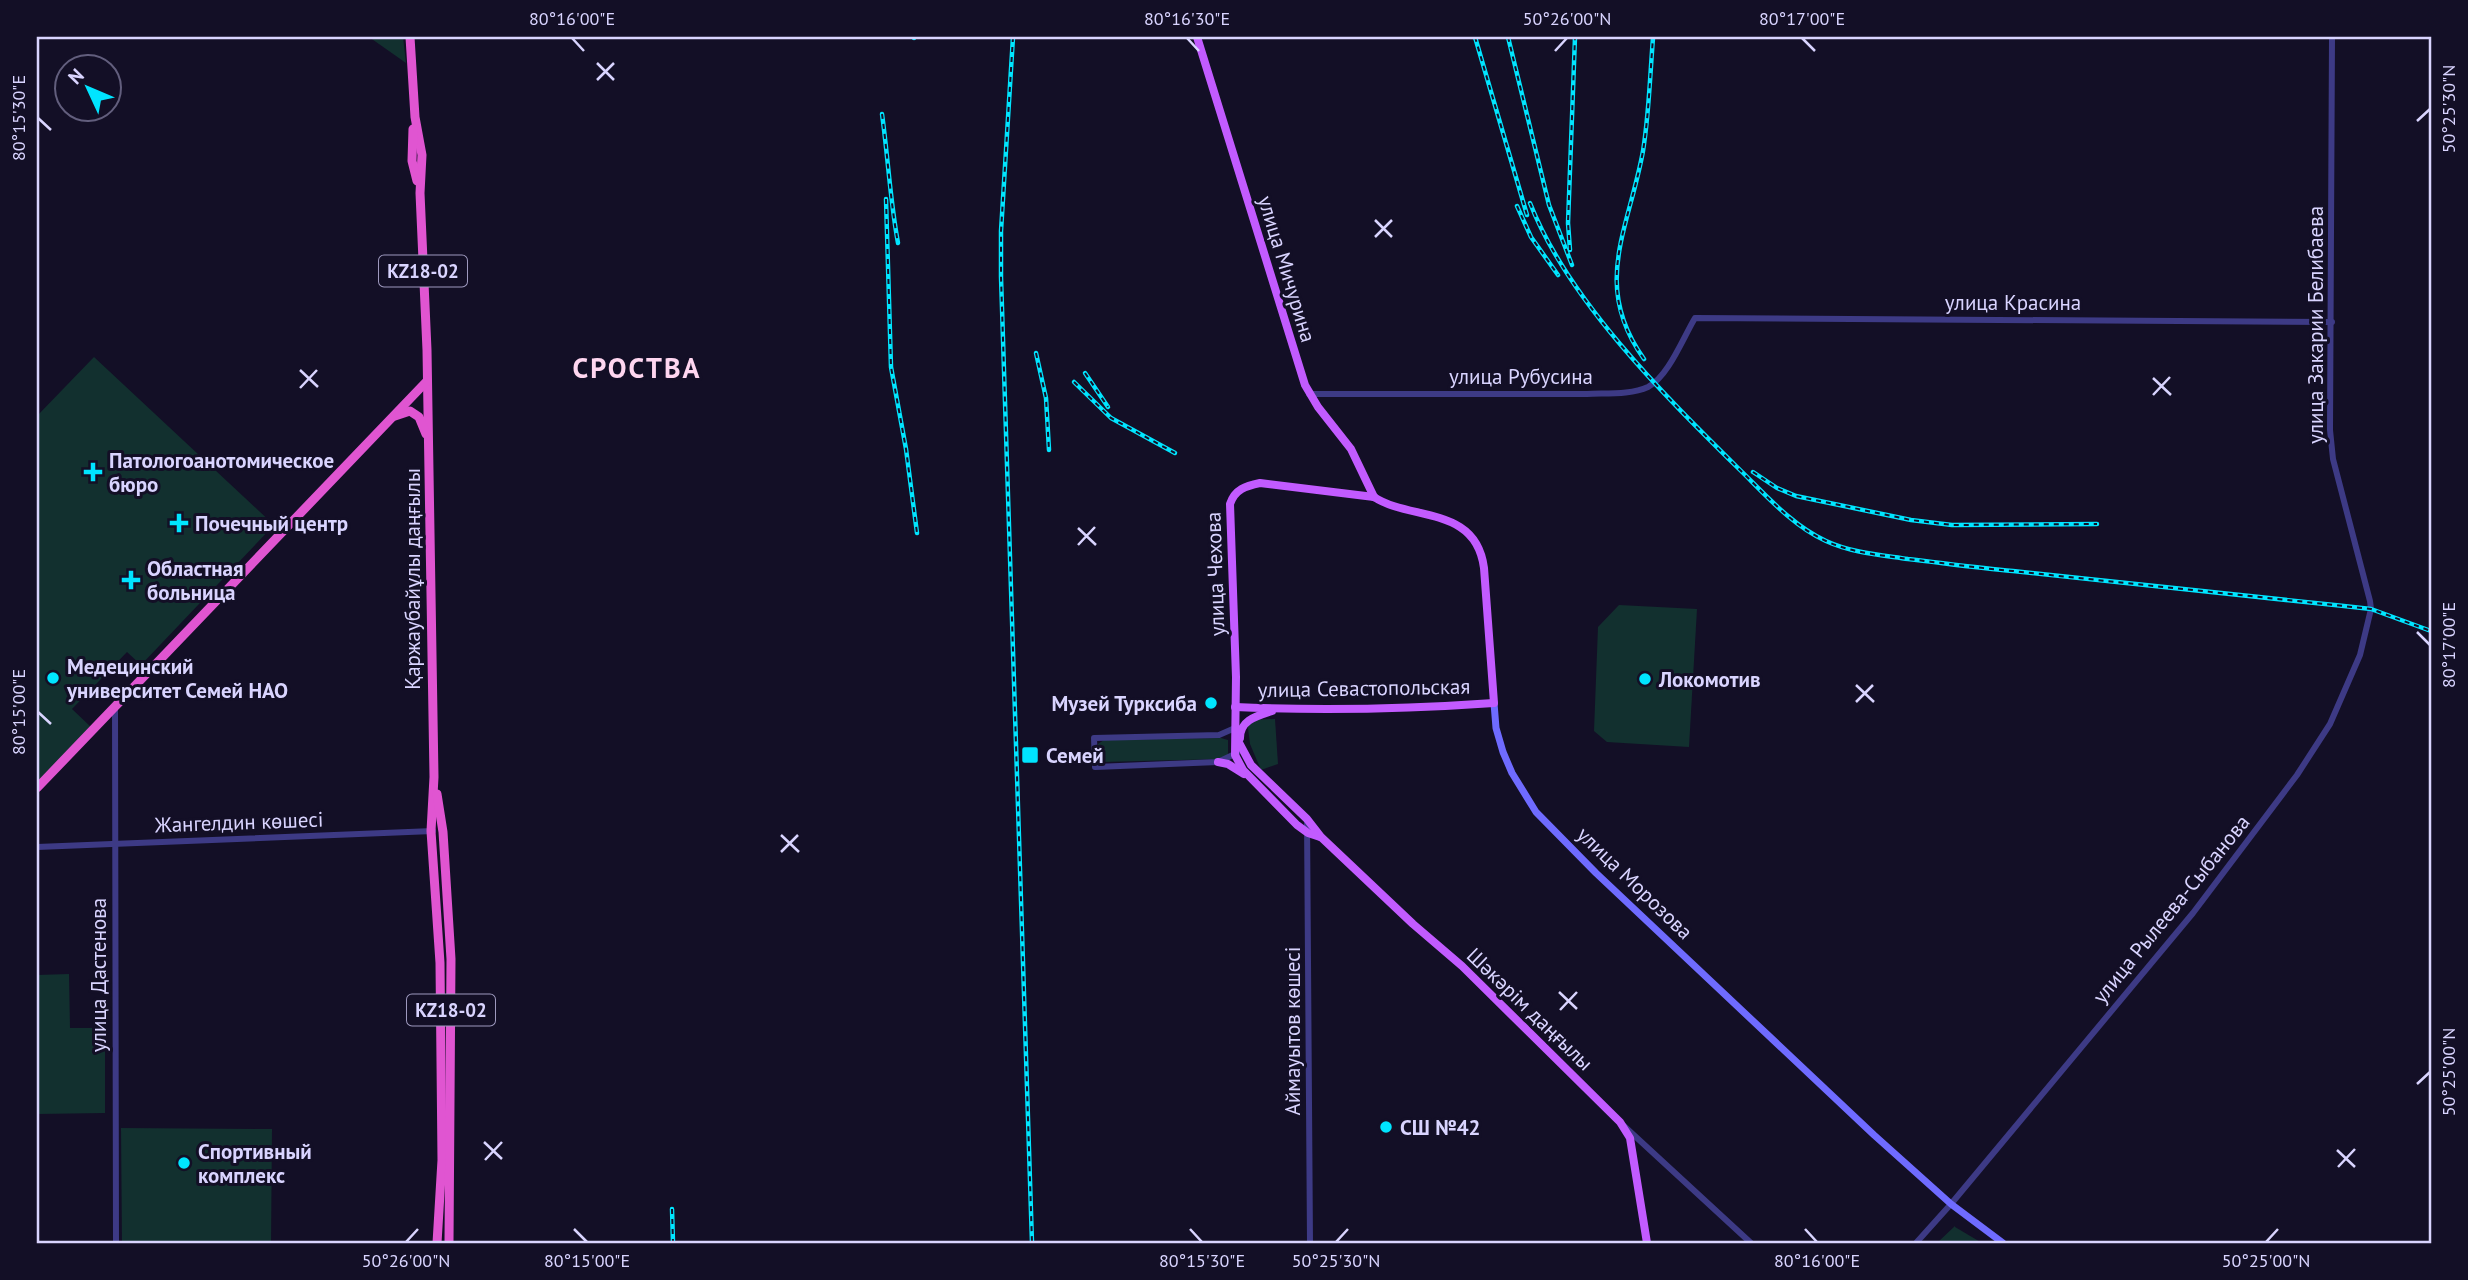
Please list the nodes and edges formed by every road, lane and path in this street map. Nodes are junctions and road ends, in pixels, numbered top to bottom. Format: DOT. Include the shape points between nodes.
graph roads {
  1 [pos="411,37"];
  2 [pos="1197,37"];
  3 [pos="2332,37"];
  4 [pos="1695,318"];
  5 [pos="2332,322"];
  6 [pos="427,350"];
  7 [pos="427,381"];
  8 [pos="1309,394"];
  9 [pos="413,395"];
  10 [pos="382,426"];
  11 [pos="429,451"];
  12 [pos="1374,497"];
  13 [pos="2371,609"];
  14 [pos="1494,703"];
  15 [pos="1235,706"];
  16 [pos="115,707"];
  17 [pos="1278,709"];
  18 [pos="1235,727"];
  19 [pos="1219,735"];
  20 [pos="1238,742"];
  21 [pos="1236,755"];
  22 [pos="1218,762"];
  23 [pos="433,777"];
  24 [pos="1252,779"];
  25 [pos="37,788"];
  26 [pos="1307,819"];
  27 [pos="431,831"];
  28 [pos="443,832"];
  29 [pos="1308,833"];
  30 [pos="1321,837"];
  31 [pos="115,843"];
  32 [pos="37,847"];
  33 [pos="1620,1122"];
  34 [pos="1951,1204"];
  35 [pos="116,1243"];
  36 [pos="437,1243"];
  37 [pos="449,1243"];
  38 [pos="1310,1243"];
  39 [pos="1647,1243"];
  40 [pos="1751,1243"];
  41 [pos="1916,1243"];
  42 [pos="2003,1243"];
  1 -- 6 [label="highway, KZ18-02"];
  2 -- 8 [label="main road, улица Мичурина"];
  3 -- 5 [label="street, улица Закарии Белибаева"];
  4 -- 5 [label="street, улица Красина"];
  4 -- 8 [label="street, улица Рубусина" via="1661,377 1645,388 1621,393"];
  5 -- 13 [label="street, улица Закарии Белибаева" via="2333,459"];
  6 -- 7 [label="highway, KZ18-02"];
  6 -- 9 [label="highway" via="424,375"];
  7 -- 9 [label="highway"];
  7 -- 11 [label="highway, Қаржаубайұлы даңғылы / KZ18-02"];
  8 -- 12 [label="main road, улица Мичурина" via="1351,449"];
  9 -- 10 [label="highway"];
  10 -- 11 [label="highway" via="410,411 425,429"];
  10 -- 16 [label="highway"];
  11 -- 23 [label="highway, Қаржаубайұлы даңғылы / KZ18-02"];
  12 -- 14 [label="main road, улица Морозова" via="1454,523 1476,544 1483,557"];
  12 -- 15 [label="main road, улица Чехова" via="1260,484 1248,485 1233,496"];
  13 -- 34 [label="street, улица Рылеева-Сыбанова" via="2360,655 2330,724 2297,775 2193,913"];
  14 -- 17 [label="main road, улица Севастопольская"];
  14 -- 34 [label="main road, улица Морозова" via="1503,752 1536,812"];
  15 -- 17 [label="main road, улица Севастопольская"];
  15 -- 18 [label="main road, улица Чехова"];
  16 -- 25 [label="highway"];
  16 -- 31 [label="street, улица Дастенова"];
  17 -- 20 [label="main road" via="1243,725"];
  18 -- 19 [label="street"];
  18 -- 20 [label="main road, улица Чехова"];
  19 -- 20 [label="street"];
  19 -- 22 [label="street" via="1094,738 1095,768"];
  20 -- 21 [label="main road, улица Чехова"];
  20 -- 26 [label="main road, Шәкәрім даңғылы" via="1251,765"];
  21 -- 22 [label="street"];
  21 -- 24 [label="main road, Шәкәрім даңғылы"];
  22 -- 24 [label="main road"];
  23 -- 27 [label="highway, Қаржаубайұлы даңғылы / KZ18-02"];
  23 -- 28 [label="highway, Қаржаубайұлы даңғылы / KZ18-02"];
  24 -- 29 [label="main road, Шәкәрім даңғылы"];
  26 -- 29 [label="street, Аймауытов көшесі"];
  26 -- 30 [label="main road, Шәкәрім даңғылы"];
  27 -- 28 [label="street, Жангелдин көшесі"];
  27 -- 31 [label="street, Жангелдин көшесі"];
  27 -- 36 [label="highway, Қаржаубайұлы даңғылы / KZ18-02" via="439,963 442,1160"];
  28 -- 37 [label="highway, Қаржаубайұлы даңғылы / KZ18-02" via="451,959"];
  29 -- 30 [label="main road, Шәкәрім даңғылы"];
  29 -- 38 [label="street, Аймауытов көшесі"];
  30 -- 33 [label="main road, Шәкәрім даңғылы" via="1462,966"];
  31 -- 32 [label="street, Жангелдин көшесі"];
  31 -- 35 [label="street, улица Дастенова"];
  33 -- 39 [label="main road, Шәкәрім даңғылы" via="1630,1138"];
  33 -- 40 [label="street"];
  34 -- 41 [label="street, улица Рылеева-Сыбанова"];
  34 -- 42 [label="main road, улица Морозова"];
}
